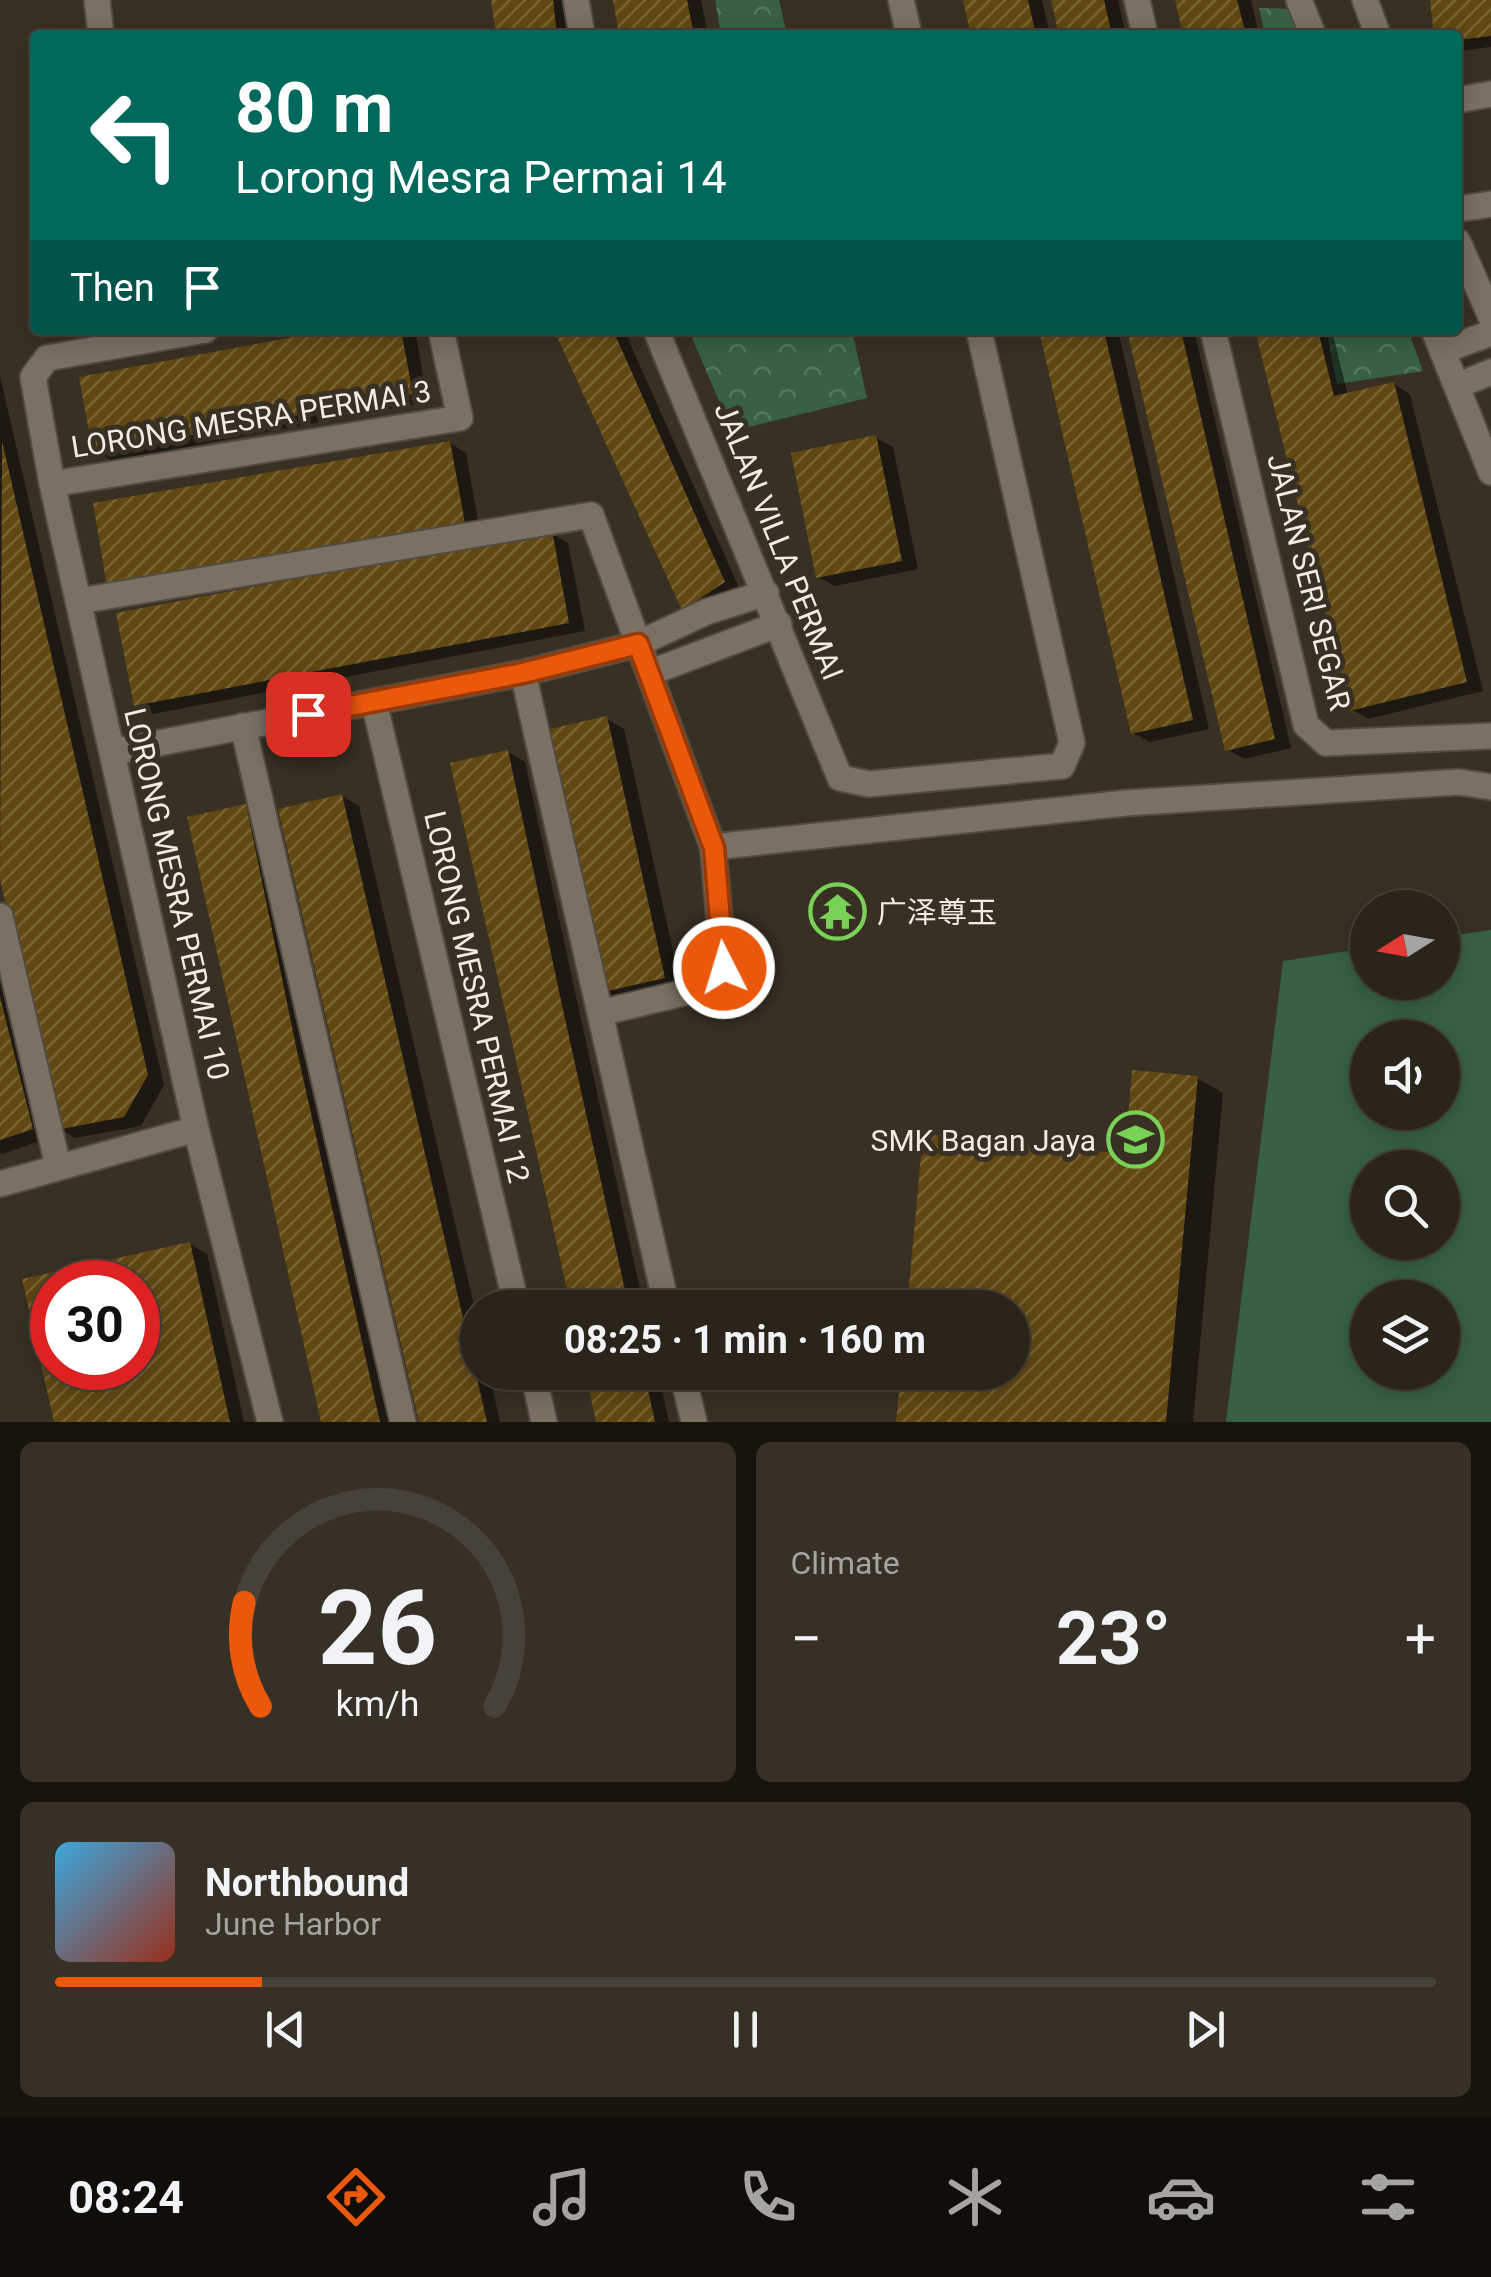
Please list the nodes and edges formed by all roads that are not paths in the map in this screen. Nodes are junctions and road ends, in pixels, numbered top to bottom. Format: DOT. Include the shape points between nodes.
graph roads {
  1 [pos="96,0"];
  2 [pos="576,0"];
  3 [pos="901,0"];
  4 [pos="1137,0"];
  5 [pos="1299,0"];
  6 [pos="1365,0"];
  7 [pos="101,30"];
  8 [pos="581,30"];
  9 [pos="909,30"];
  10 [pos="1143,30"];
  11 [pos="1312,30"];
  12 [pos="1376,30"];
  13 [pos="1491,94"];
  14 [pos="1462,99"];
  15 [pos="1491,204"];
  16 [pos="1462,209"];
  17 [pos="1462,251"];
  18 [pos="1491,318"];
  19 [pos="1491,334"];
  20 [pos="177,335"];
  21 [pos="441,335"];
  22 [pos="658,335"];
  23 [pos="979,335"];
  24 [pos="1214,335"];
  25 [pos="1438,341"];
  26 [pos="1491,372"];
  27 [pos="1457,386"];
  28 [pos="1491,472"];
  29 [pos="52,484"];
  30 [pos="766,592"];
  31 [pos="80,600"];
  32 [pos="779,624"];
  33 [pos="638,644"];
  34 [pos="523,673"];
  35 [pos="648,673"];
  36 [pos="374,702"];
  37 [pos="243,726"];
  38 [pos="1491,736"];
  39 [pos="112,752"];
  40 [pos="1491,788"];
  41 [pos="714,848"];
  42 [pos="0,916"];
  43 [pos="600,1013"];
  44 [pos="196,1129"];
  45 [pos="58,1166"];
  46 [pos="0,1184"];
  47 [pos="513,1290"];
  48 [pos="663,1290"];
  49 [pos="536,1390"];
  50 [pos="686,1390"];
  51 [pos="270,1422"];
  52 [pos="402,1422"];
  53 [pos="544,1422"];
  54 [pos="694,1422"];
  1 -- 7 [label="street"];
  2 -- 8 [label="street"];
  3 -- 9 [label="street"];
  4 -- 10 [label="street"];
  5 -- 11 [label="street"];
  6 -- 12 [label="street"];
  13 -- 14 [label="street"];
  15 -- 16 [label="street"];
  17 -- 18 [label="street"];
  19 -- 25 [label="street"];
  20 -- 29 [label="street, LORONG MESRA PERMAI 10" via="47,358 33,376"];
  21 -- 29 [label="street, LORONG MESRA PERMAI 3" via="460,418"];
  22 -- 30 [label="street, JALAN VILLA PERMAI"];
  23 -- 32 [label="street, JALAN VILLA PERMAI" via="1072,743 1062,766 869,784 840,778"];
  24 -- 38 [label="street, JALAN SERI SEGAR" via="1306,724 1326,742"];
  25 -- 27 [label="street"];
  26 -- 27 [label="street"];
  27 -- 28 [label="street"];
  29 -- 31 [label="street, LORONG MESRA PERMAI 10"];
  30 -- 32 [label="street, JALAN VILLA PERMAI"];
  30 -- 33 [label="street"];
  31 -- 33 [label="street" via="590,515"];
  31 -- 39 [label="street, LORONG MESRA PERMAI 10"];
  32 -- 35 [label="street"];
  33 -- 34 [label="street"];
  33 -- 35 [label="street"];
  34 -- 36 [label="street"];
  34 -- 43 [label="street"];
  35 -- 41 [label="street"];
  36 -- 37 [label="street"];
  36 -- 47 [label="street, LORONG MESRA PERMAI 12"];
  37 -- 39 [label="street"];
  37 -- 52 [label="street"];
  39 -- 44 [label="street, LORONG MESRA PERMAI 10"];
  40 -- 41 [label="street" via="1458,782 1126,803"];
  41 -- 43 [label="street" via="724,968 716,985"];
  42 -- 45 [label="street"];
  43 -- 48 [label="street"];
  44 -- 45 [label="street"];
  44 -- 51 [label="street, LORONG MESRA PERMAI 10"];
  45 -- 46 [label="street"];
  49 -- 53 [label="street"];
  50 -- 54 [label="street"];
}
